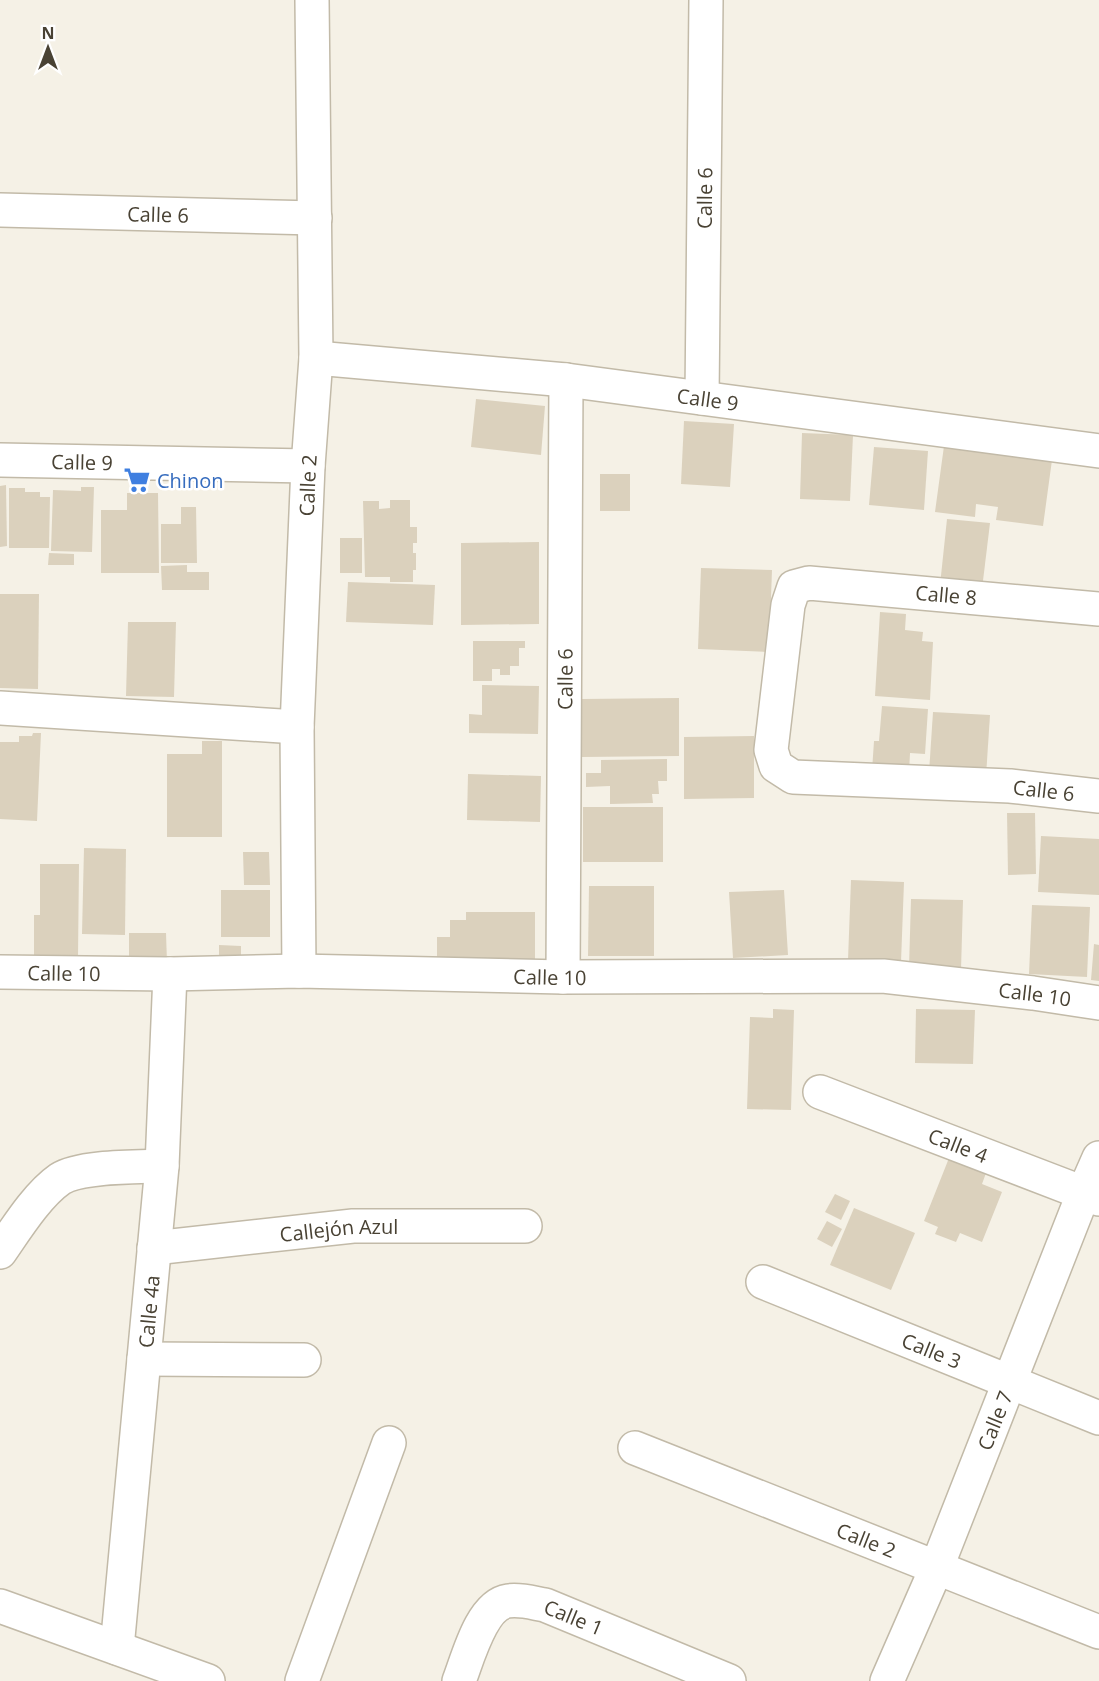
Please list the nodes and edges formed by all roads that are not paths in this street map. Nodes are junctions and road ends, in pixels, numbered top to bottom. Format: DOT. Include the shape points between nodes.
graph roads {
  1 [pos="312,0"];
  2 [pos="706,0"];
  3 [pos="0,210"];
  4 [pos="315,218"];
  5 [pos="316,358"];
  6 [pos="566,380"];
  7 [pos="702,398"];
  8 [pos="1099,451"];
  9 [pos="0,460"];
  10 [pos="308,466"];
  11 [pos="1099,609"];
  12 [pos="0,708"];
  13 [pos="297,727"];
  14 [pos="776,766"];
  15 [pos="1099,796"];
  16 [pos="299,971"];
  17 [pos="0,972"];
  18 [pos="170,974"];
  19 [pos="563,977"];
  20 [pos="1099,1003"];
  21 [pos="820,1092"];
  22 [pos="1099,1158"];
  23 [pos="162,1166"];
  24 [pos="1091,1195"];
  25 [pos="525,1226"];
  26 [pos="154,1248"];
  27 [pos="0,1252"];
  28 [pos="763,1282"];
  29 [pos="144,1359"];
  30 [pos="304,1360"];
  31 [pos="1009,1382"];
  32 [pos="1099,1418"];
  33 [pos="389,1443"];
  34 [pos="635,1448"];
  35 [pos="936,1569"];
  36 [pos="0,1606"];
  37 [pos="1099,1632"];
  38 [pos="117,1648"];
  39 [pos="202,1680"];
  40 [pos="302,1681"];
  41 [pos="459,1681"];
  42 [pos="729,1681"];
  43 [pos="887,1681"];
  1 -- 4 [label="street, Calle 2"];
  2 -- 7 [label="street, Calle 6"];
  3 -- 4 [label="street, Calle 6"];
  4 -- 5 [label="street, Calle 2"];
  5 -- 6 [label="street, Calle 9"];
  5 -- 10 [label="street, Calle 2"];
  6 -- 7 [label="street, Calle 9"];
  6 -- 19 [label="street, Calle 6"];
  7 -- 8 [label="street, Calle 9"];
  9 -- 10 [label="street, Calle 9"];
  10 -- 13 [label="street, Calle 2"];
  11 -- 14 [label="street, Calle 8" via="809,583 794,588 788,605 771,750"];
  12 -- 13 [label="street"];
  13 -- 16 [label="street, Calle 2"];
  14 -- 15 [label="street, Calle 6" via="793,777 1010,786"];
  16 -- 18 [label="street, Calle 10"];
  16 -- 19 [label="street, Calle 10"];
  17 -- 18 [label="street, Calle 10"];
  18 -- 23 [label="street, Calle 4a"];
  19 -- 20 [label="street, Calle 10" via="883,976"];
  21 -- 24 [label="street, Calle 4"];
  22 -- 24 [label="street, Calle 7"];
  23 -- 26 [label="street, Calle 4a"];
  23 -- 27 [label="street" via="86,1170 60,1179 33,1206"];
  24 -- 31 [label="street, Calle 7"];
  25 -- 26 [label="street, Callejón Azul" via="353,1226"];
  26 -- 29 [label="street, Calle 4a"];
  28 -- 31 [label="street, Calle 3"];
  29 -- 30 [label="street"];
  29 -- 38 [label="street, Calle 4a"];
  31 -- 32 [label="street, Calle 3"];
  31 -- 35 [label="street, Calle 7"];
  33 -- 40 [label="street"];
  34 -- 35 [label="street, Calle 2"];
  35 -- 37 [label="street, Calle 2"];
  35 -- 43 [label="street, Calle 7"];
  36 -- 38 [label="street"];
  38 -- 39 [label="street"];
  41 -- 42 [label="street, Calle 1" via="482,1624 492,1611 508,1601 522,1601 545,1605"];
}
